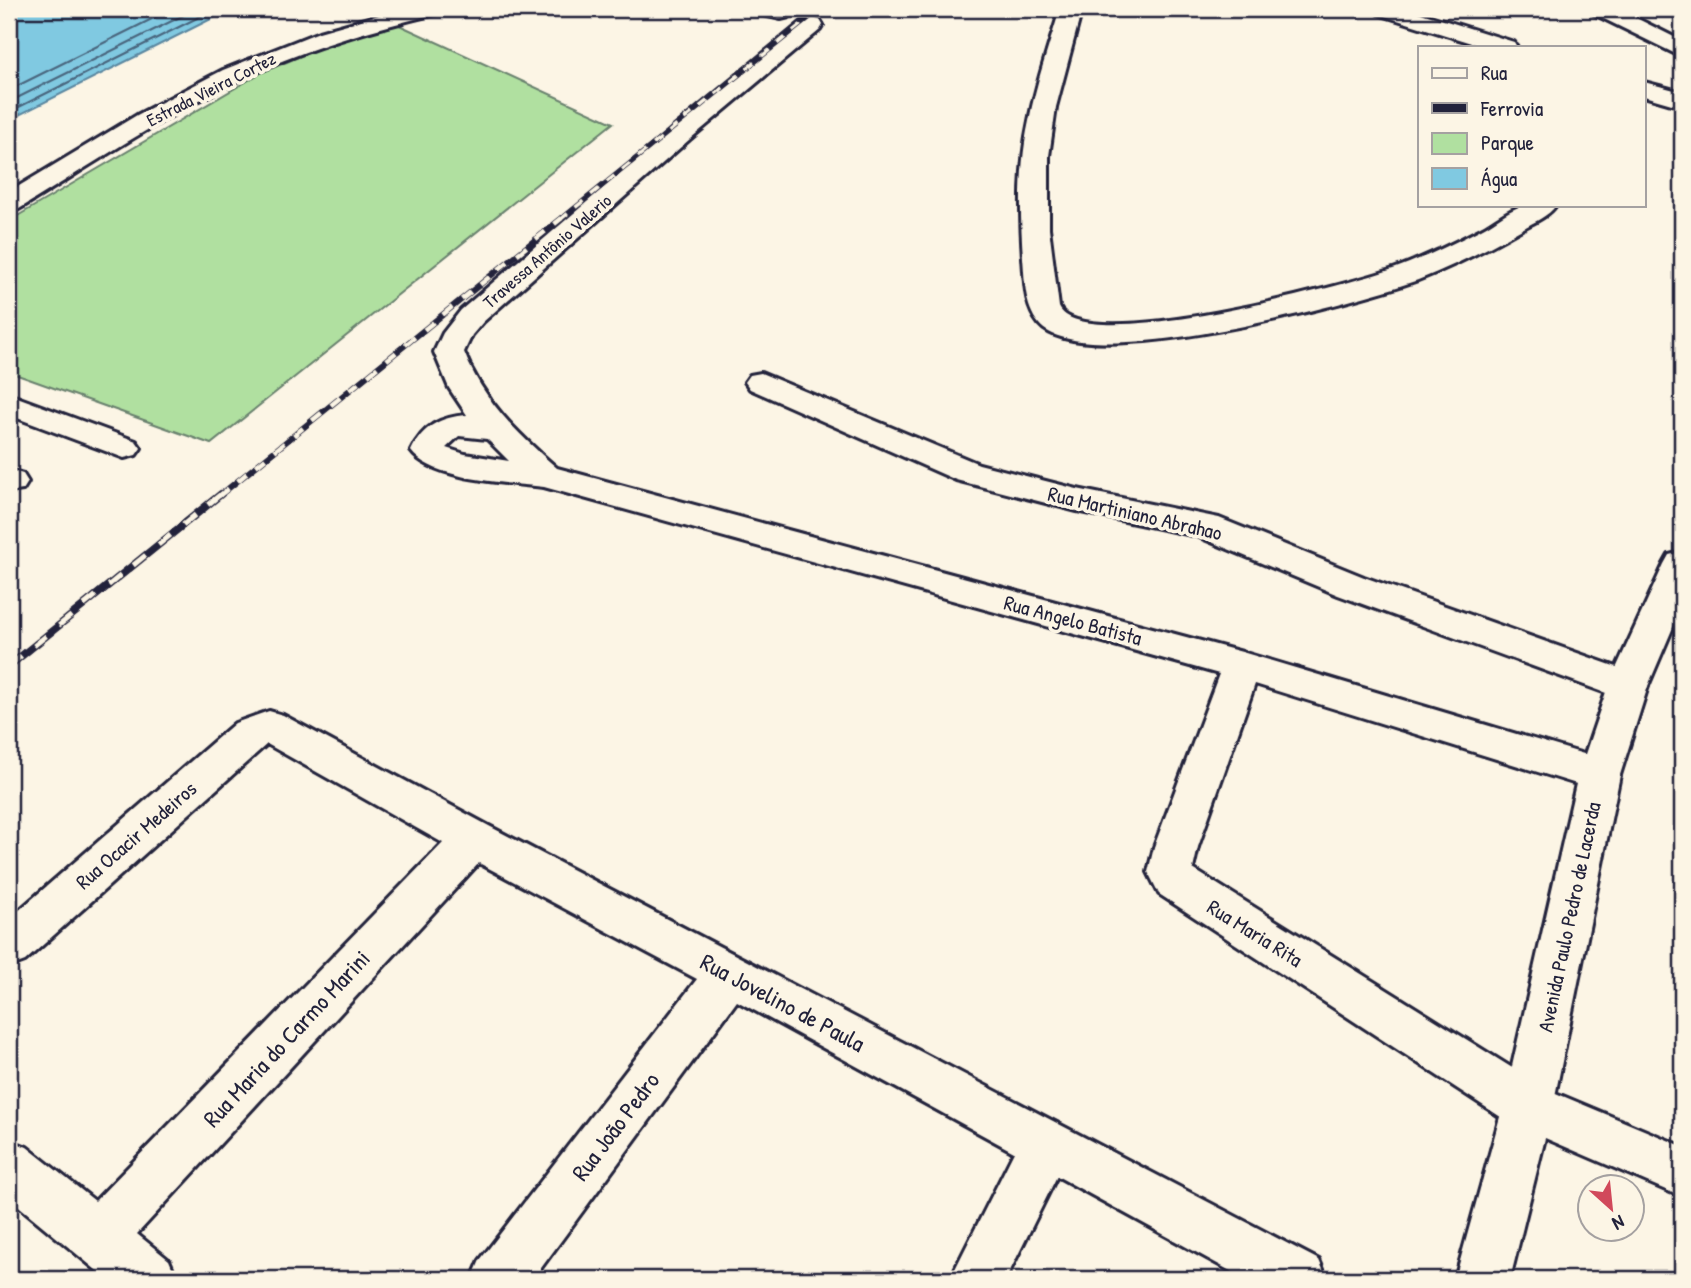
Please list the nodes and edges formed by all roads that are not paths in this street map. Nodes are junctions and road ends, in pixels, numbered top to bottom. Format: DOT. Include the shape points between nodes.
graph roads {
  1 [pos="427,9"];
  2 [pos="1071,9"];
  3 [pos="1386,9"];
  4 [pos="1602,9"];
  5 [pos="812,25"];
  6 [pos="1503,46"];
  7 [pos="1682,50"];
  8 [pos="1646,90"];
  9 [pos="1682,100"];
  10 [pos="9,203"];
  11 [pos="1541,206"];
  12 [pos="761,382"];
  13 [pos="9,404"];
  14 [pos="496,431"];
  15 [pos="124,448"];
  16 [pos="545,476"];
  17 [pos="1682,564"];
  18 [pos="1242,666"];
  19 [pos="1628,686"];
  20 [pos="265,726"];
  21 [pos="1599,775"];
  22 [pos="474,839"];
  23 [pos="9,947"];
  24 [pos="730,973"];
  25 [pos="1528,1106"];
  26 [pos="1045,1144"];
  27 [pos="9,1165"];
  28 [pos="1682,1171"];
  29 [pos="98,1237"];
  30 [pos="150,1279"];
  31 [pos="499,1279"];
  32 [pos="977,1279"];
  33 [pos="1300,1279"];
  34 [pos="1482,1279"];
  1 -- 10 [label="street, Estrada Vieira Cortez" via="315,40 229,75"];
  2 -- 11 [label="street" via="1041,123 1033,206 1041,290 1052,321 1062,327 1087,332 1159,330 1306,304 1387,281 1494,235"];
  3 -- 6 [label="street"];
  4 -- 7 [label="street"];
  5 -- 14 [label="street, Travessa Antônio Valerio" via="458,333 449,352 453,367"];
  8 -- 9 [label="street"];
  12 -- 19 [label="street, Rua Martiniano Abrahao" via="968,472 1206,526 1351,586"];
  13 -- 15 [label="street"];
  14 -- 16 [label="street, Rua Angelo Batista"];
  14 -- 16 [label="street, Rua Angelo Batista" via="472,424 443,432 428,451 456,463"];
  16 -- 18 [label="street, Rua Angelo Batista"];
  17 -- 19 [label="street, Avenida Paulo Pedro de Lacerda"];
  18 -- 21 [label="street, Rua Angelo Batista"];
  18 -- 25 [label="street, Rua Maria Rita" via="1170,875"];
  19 -- 21 [label="street, Avenida Paulo Pedro de Lacerda"];
  20 -- 22 [label="street, Rua Jovelino de Paula"];
  20 -- 23 [label="street, Rua Ocacir Medeiros" via="249,734"];
  21 -- 25 [label="street, Avenida Paulo Pedro de Lacerda"];
  22 -- 24 [label="street, Rua Jovelino de Paula"];
  22 -- 29 [label="street, Rua Maria do Carmo Marini"];
  24 -- 26 [label="street, Rua Jovelino de Paula"];
  24 -- 31 [label="street, Rua João Pedro"];
  25 -- 28 [label="street"];
  25 -- 34 [label="street, Avenida Paulo Pedro de Lacerda"];
  26 -- 32 [label="street"];
  26 -- 33 [label="street, Rua Jovelino de Paula"];
  27 -- 29 [label="street"];
  29 -- 30 [label="street"];
}
